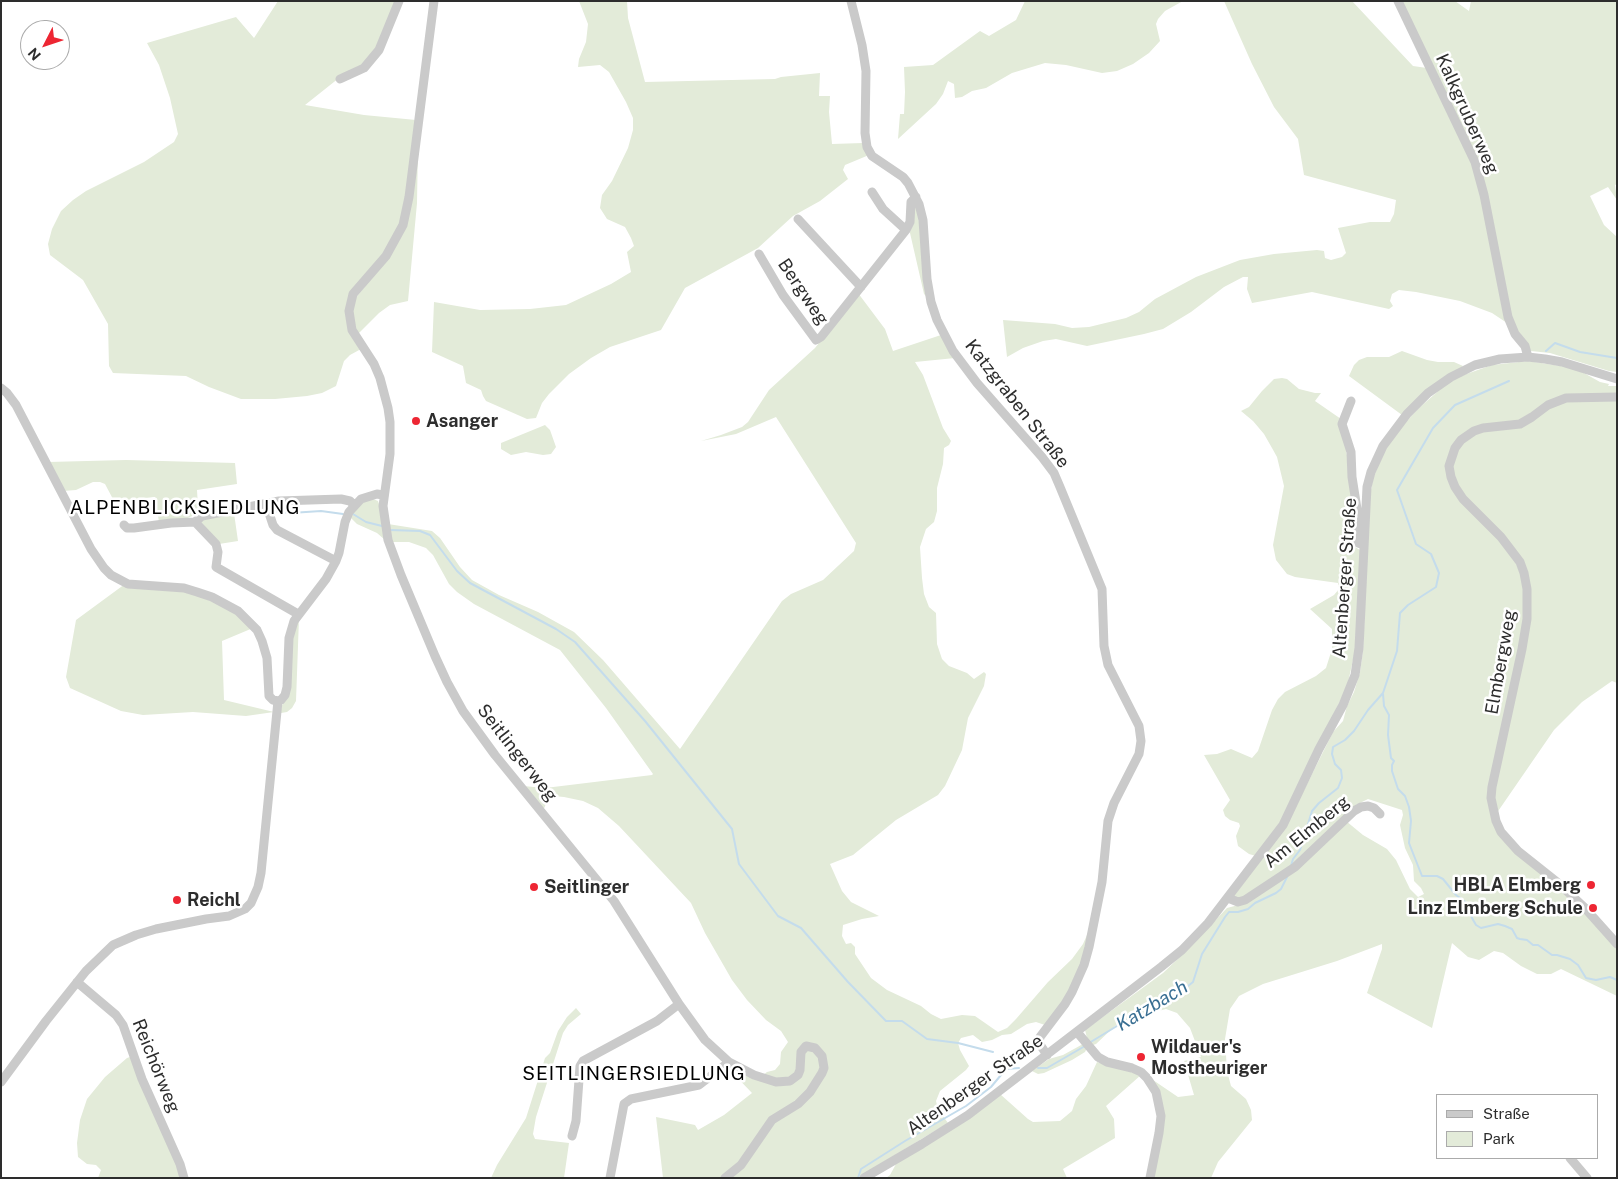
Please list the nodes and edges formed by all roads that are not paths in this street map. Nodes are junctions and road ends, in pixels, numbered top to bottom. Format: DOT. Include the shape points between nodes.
graph roads {
  1 [pos="399,1"];
  2 [pos="434,1"];
  3 [pos="850,1"];
  4 [pos="1398,1"];
  5 [pos="340,79"];
  6 [pos="872,192"];
  7 [pos="916,197"];
  8 [pos="798,218"];
  9 [pos="906,230"];
  10 [pos="759,254"];
  11 [pos="861,288"];
  12 [pos="1528,357"];
  13 [pos="1617,379"];
  14 [pos="1,388"];
  15 [pos="1617,397"];
  16 [pos="1351,401"];
  17 [pos="384,495"];
  18 [pos="268,503"];
  19 [pos="354,505"];
  20 [pos="195,522"];
  21 [pos="124,525"];
  22 [pos="1364,545"];
  23 [pos="336,561"];
  24 [pos="298,614"];
  25 [pos="278,701"];
  26 [pos="1380,814"];
  27 [pos="1228,898"];
  28 [pos="1617,944"];
  29 [pos="77,982"];
  30 [pos="679,1004"];
  31 [pos="1077,1032"];
  32 [pos="1046,1055"];
  33 [pos="729,1062"];
  34 [pos="1,1082"];
  35 [pos="572,1136"];
  36 [pos="1571,1159"];
  37 [pos="184,1178"];
  38 [pos="610,1178"];
  39 [pos="725,1178"];
  40 [pos="864,1178"];
  41 [pos="1150,1178"];
  42 [pos="1586,1178"];
  1 -- 5 [label="street" via="379,50 364,68"];
  2 -- 17 [label="street, Seitlingerweg" via="403,225 386,256 353,294 349,311 352,330 377,371 388,408 390,454"];
  3 -- 7 [label="street, Katzgraben Straße" via="866,71 867,146 872,156 903,177"];
  4 -- 12 [label="street, Kalkgruberweg" via="1475,162 1508,317"];
  6 -- 9 [label="street"];
  7 -- 9 [label="street, Bergweg" via="911,202 910,222"];
  7 -- 32 [label="street, Katzgraben Straße" via="923,220 929,293 937,320 968,372 1054,473 1099,580 1106,656 1111,674 1136,718 1140,734 1139,754 1108,821 1102,882 1084,965 1065,1004 1040,1038 1039,1043"];
  8 -- 11 [label="street"];
  9 -- 11 [label="street, Bergweg"];
  10 -- 11 [label="street, Bergweg" via="783,295 816,340"];
  12 -- 13 [label="street, Altenberger Straße" via="1562,362"];
  12 -- 22 [label="street, Altenberger Straße" via="1475,365 1451,377 1428,393 1398,424 1371,472 1367,487"];
  14 -- 25 [label="street" via="16,405 98,561 111,575 128,584 184,588 226,603 249,620 257,630 266,655 269,696"];
  15 -- 28 [label="street, Elmbergweg" via="1566,398 1548,405 1520,424 1474,431 1455,448 1449,466 1455,488 1463,499 1501,537 1520,562 1527,589 1522,649 1492,787 1496,821 1518,851 1579,902"];
  16 -- 22 [label="street" via="1342,424 1351,452 1357,509 1356,539"];
  17 -- 19 [label="street" via="369,496"];
  17 -- 30 [label="street, Seitlingerweg" via="385,529 392,554 455,696 495,755 622,912"];
  18 -- 19 [label="street" via="342,499"];
  18 -- 20 [label="street" via="202,516"];
  18 -- 23 [label="street" via="268,514 277,530"];
  19 -- 23 [label="street" via="345,522"];
  20 -- 21 [label="street" via="134,528"];
  20 -- 24 [label="street" via="217,547 216,566"];
  22 -- 27 [label="street, Altenberger Straße" via="1359,648 1355,675 1344,705 1319,749 1284,825"];
  23 -- 24 [label="street"];
  24 -- 25 [label="street" via="289,638 287,687 285,695"];
  25 -- 29 [label="street" via="261,873 251,903 229,916 179,924 122,940 99,957"];
  26 -- 27 [label="street, Am Elmberg" via="1374,808 1361,807 1289,870 1245,900 1238,902"];
  27 -- 31 [label="street, Altenberger Straße" via="1182,950"];
  29 -- 34 [label="street"];
  29 -- 37 [label="street, Reichörweg" via="116,1015 123,1025 142,1080"];
  30 -- 33 [label="street, Seitlingerweg" via="705,1040"];
  30 -- 35 [label="street" via="657,1021 582,1061"];
  31 -- 32 [label="street, Altenberger Straße"];
  31 -- 41 [label="street" via="1098,1057 1141,1072 1156,1092 1161,1116"];
  32 -- 40 [label="street, Altenberger Straße" via="968,1115"];
  33 -- 38 [label="street" via="699,1084 631,1099 624,1104"];
  33 -- 39 [label="street, Seitlingerweg" via="767,1080 790,1081 800,1070 800,1052 810,1046 819,1051 824,1068 810,1092 798,1104 772,1120 742,1165"];
  36 -- 42 [label="street"];
}
